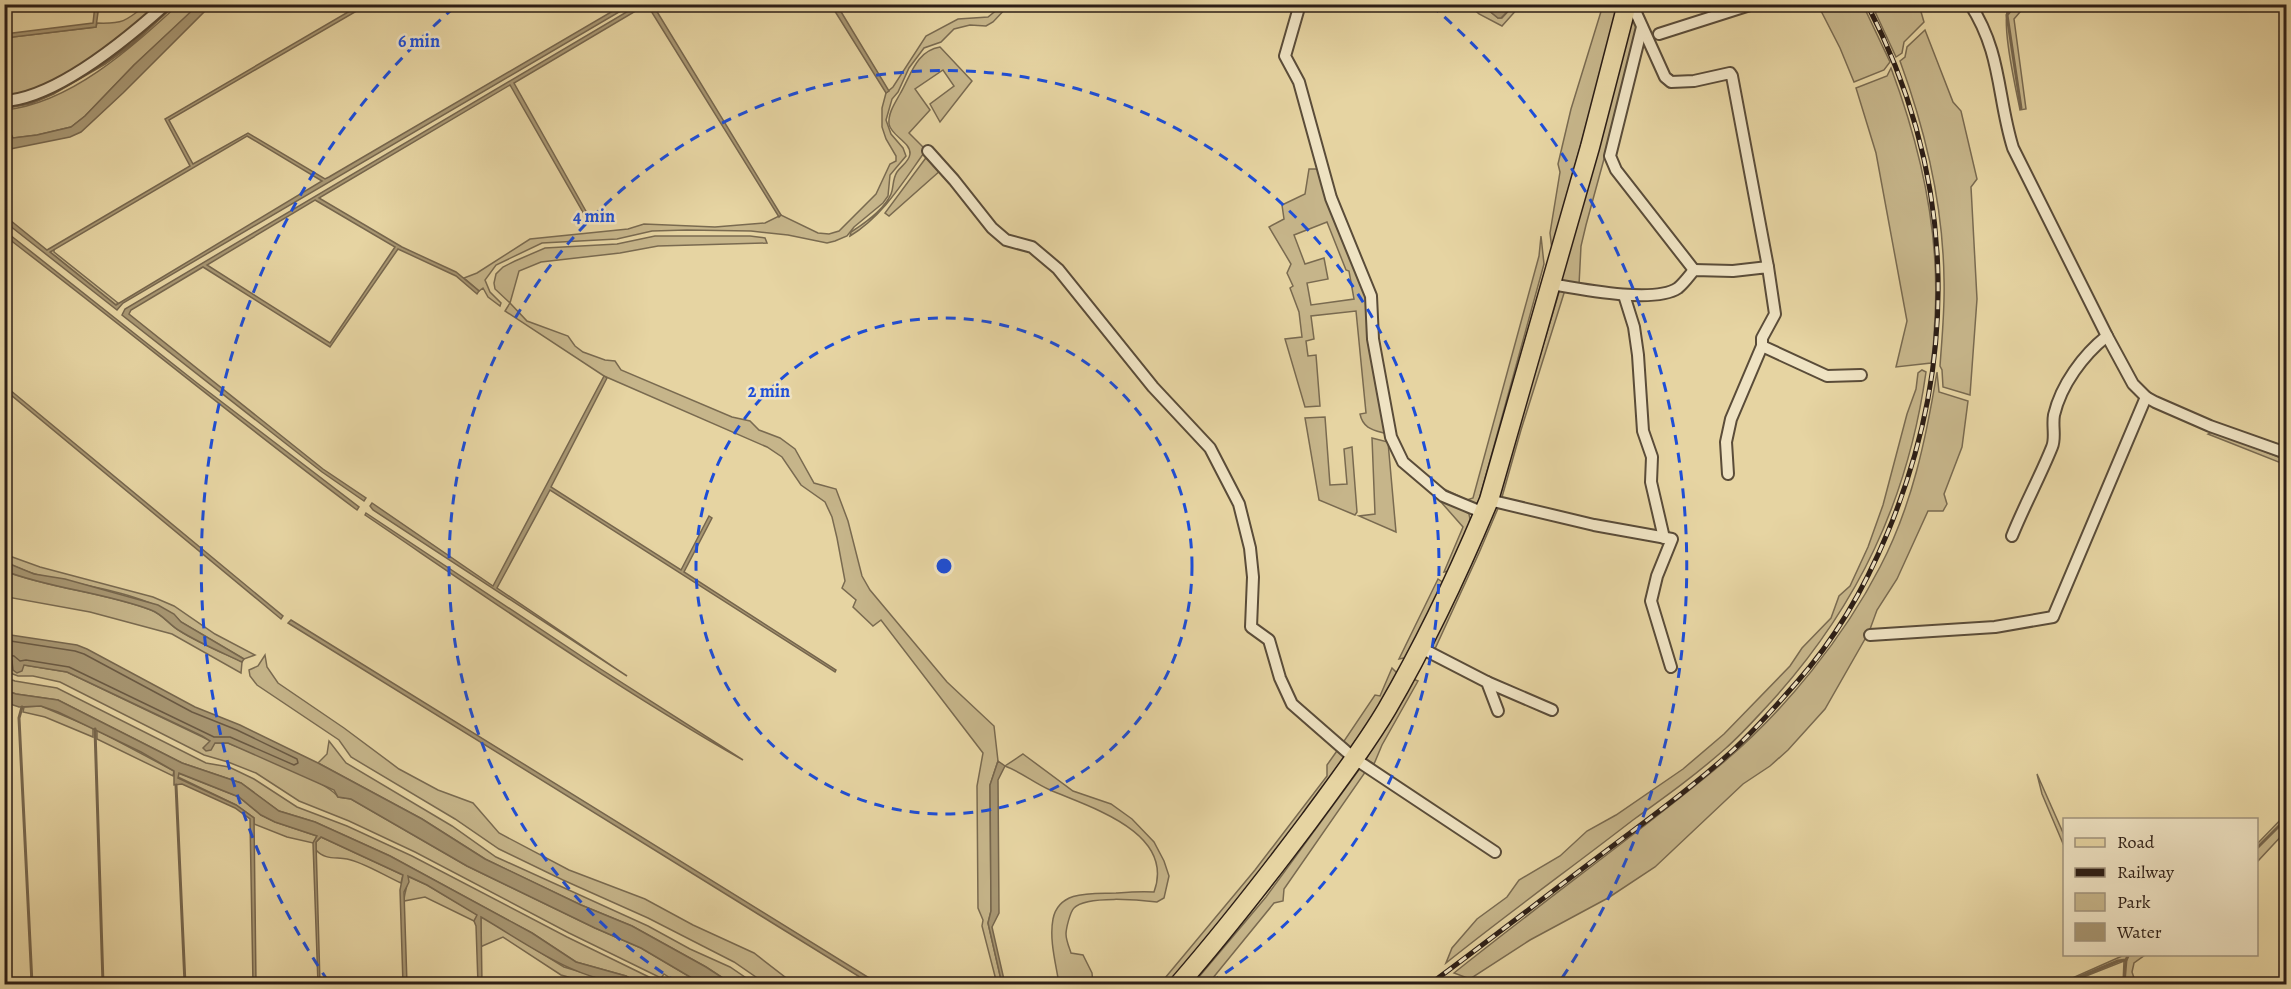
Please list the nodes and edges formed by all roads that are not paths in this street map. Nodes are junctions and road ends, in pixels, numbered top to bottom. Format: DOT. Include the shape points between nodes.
graph roads {
  1 [pos="166,4"];
  2 [pos="1300,4"];
  3 [pos="1627,4"];
  4 [pos="1632,4"];
  5 [pos="1708,4"];
  6 [pos="1753,4"];
  7 [pos="1971,4"];
  8 [pos="1717,15"];
  9 [pos="1642,27"];
  10 [pos="1659,34"];
  11 [pos="4,101"];
  12 [pos="928,152"];
  13 [pos="1768,267"];
  14 [pos="1695,270"];
  15 [pos="1551,284"];
  16 [pos="1624,295"];
  17 [pos="2107,336"];
  18 [pos="1762,346"];
  19 [pos="1861,375"];
  20 [pos="2146,398"];
  21 [pos="2286,453"];
  22 [pos="1728,474"];
  23 [pos="1486,507"];
  24 [pos="2012,536"];
  25 [pos="1664,538"];
  26 [pos="1870,635"];
  27 [pos="1420,648"];
  28 [pos="1671,667"];
  29 [pos="1487,682"];
  30 [pos="1552,710"];
  31 [pos="1498,711"];
  32 [pos="1355,759"];
  33 [pos="1495,852"];
  34 [pos="1179,984"];
  1 -- 11 [label="street" via="70,77 43,91"];
  2 -- 23 [label="street" via="1285,56 1299,82 1331,198 1371,296 1373,339 1391,437 1403,462 1443,496"];
  3 -- 15 [label="main road"];
  4 -- 9 [label="street"];
  5 -- 8 [label="street"];
  6 -- 8 [label="street"];
  7 -- 17 [label="street" via="1995,57 2013,148"];
  8 -- 10 [label="street"];
  9 -- 13 [label="street" via="1671,82 1730,73 1732,76"];
  9 -- 14 [label="street" via="1610,156 1616,170"];
  12 -- 32 [label="street" via="992,228 1006,240 1032,246 1058,269 1153,387 1210,447 1239,504 1250,548 1251,627 1269,640 1292,704"];
  13 -- 14 [label="street"];
  13 -- 18 [label="street" via="1775,314 1762,338"];
  14 -- 16 [label="street" via="1677,288"];
  15 -- 16 [label="street"];
  15 -- 23 [label="main road"];
  16 -- 25 [label="street" via="1638,355 1643,431 1652,457 1650,482"];
  17 -- 20 [label="street" via="2133,384"];
  17 -- 24 [label="street" via="2074,372 2059,398 2053,444"];
  18 -- 19 [label="street" via="1827,376"];
  18 -- 22 [label="street" via="1731,419 1726,442"];
  20 -- 21 [label="street"];
  20 -- 26 [label="street" via="2053,617 1995,627"];
  23 -- 25 [label="street"];
  23 -- 27 [label="main road"];
  25 -- 28 [label="street" via="1672,539 1651,601"];
  27 -- 29 [label="street"];
  27 -- 32 [label="main road"];
  29 -- 30 [label="street"];
  29 -- 31 [label="street"];
  32 -- 33 [label="street"];
  32 -- 34 [label="main road" via="1266,879"];
}
